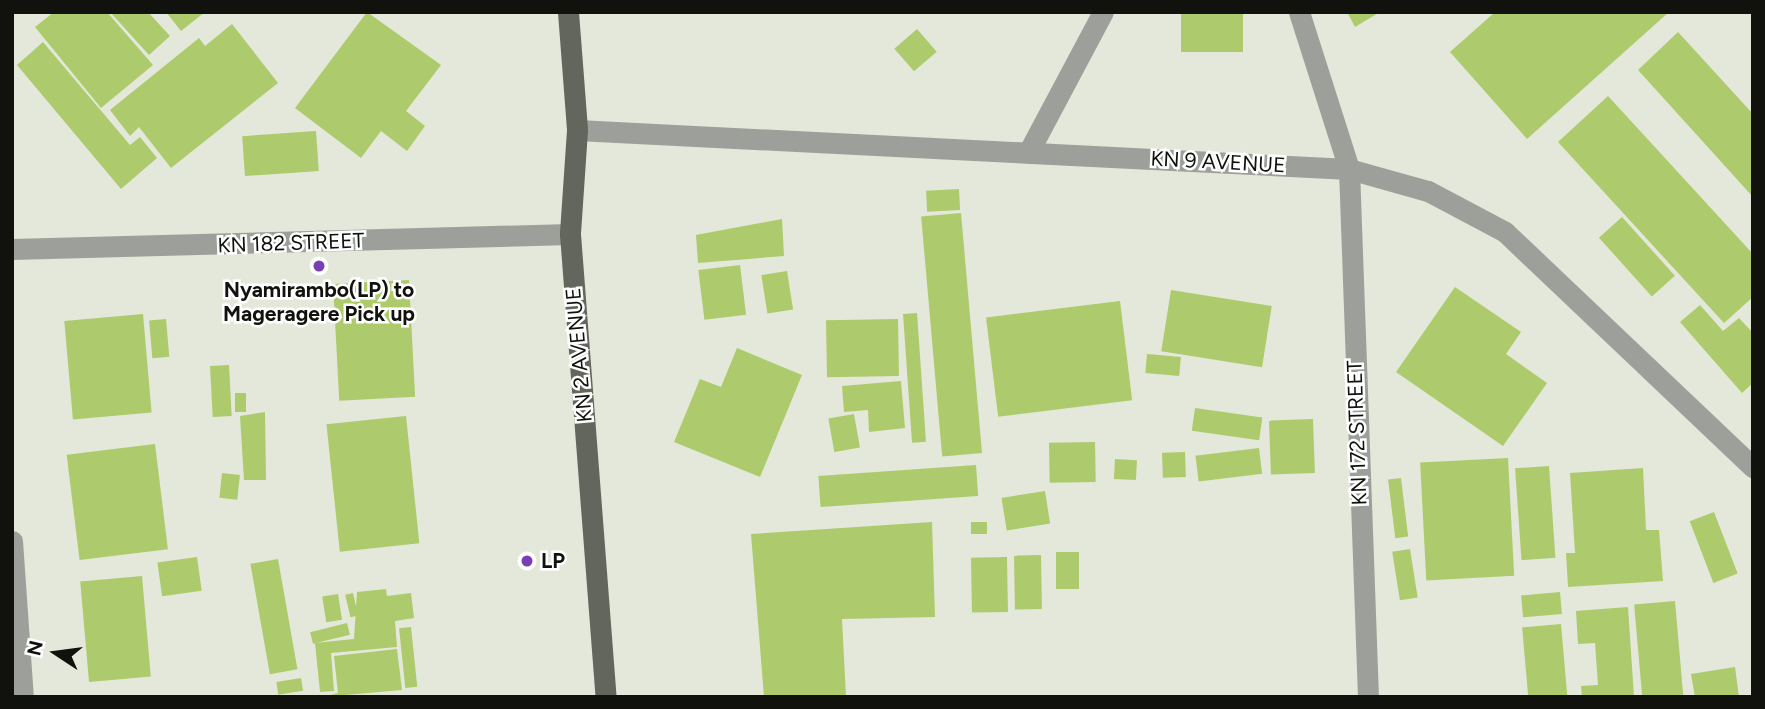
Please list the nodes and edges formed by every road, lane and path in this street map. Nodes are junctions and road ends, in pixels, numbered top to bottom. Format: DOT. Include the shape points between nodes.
graph roads {
  1 [pos="568,12"];
  2 [pos="1103,12"];
  3 [pos="1299,12"];
  4 [pos="577,130"];
  5 [pos="1029,151"];
  6 [pos="1349,169"];
  7 [pos="569,234"];
  8 [pos="12,249"];
  9 [pos="1753,467"];
  10 [pos="12,541"];
  11 [pos="23,697"];
  12 [pos="606,697"];
  13 [pos="1368,697"];
  1 -- 4 [label="main road, KN 2 AVENUE"];
  2 -- 5 [label="street"];
  3 -- 6 [label="street, KN 172 STREET"];
  4 -- 5 [label="street, KN 9 AVENUE"];
  4 -- 7 [label="main road, KN 2 AVENUE"];
  5 -- 6 [label="street, KN 9 AVENUE"];
  6 -- 9 [label="street, KN 9 AVENUE" via="1428,191 1505,232"];
  6 -- 13 [label="street, KN 172 STREET"];
  7 -- 8 [label="street, KN 182 STREET"];
  7 -- 12 [label="main road, KN 2 AVENUE"];
  10 -- 11 [label="street"];
}
